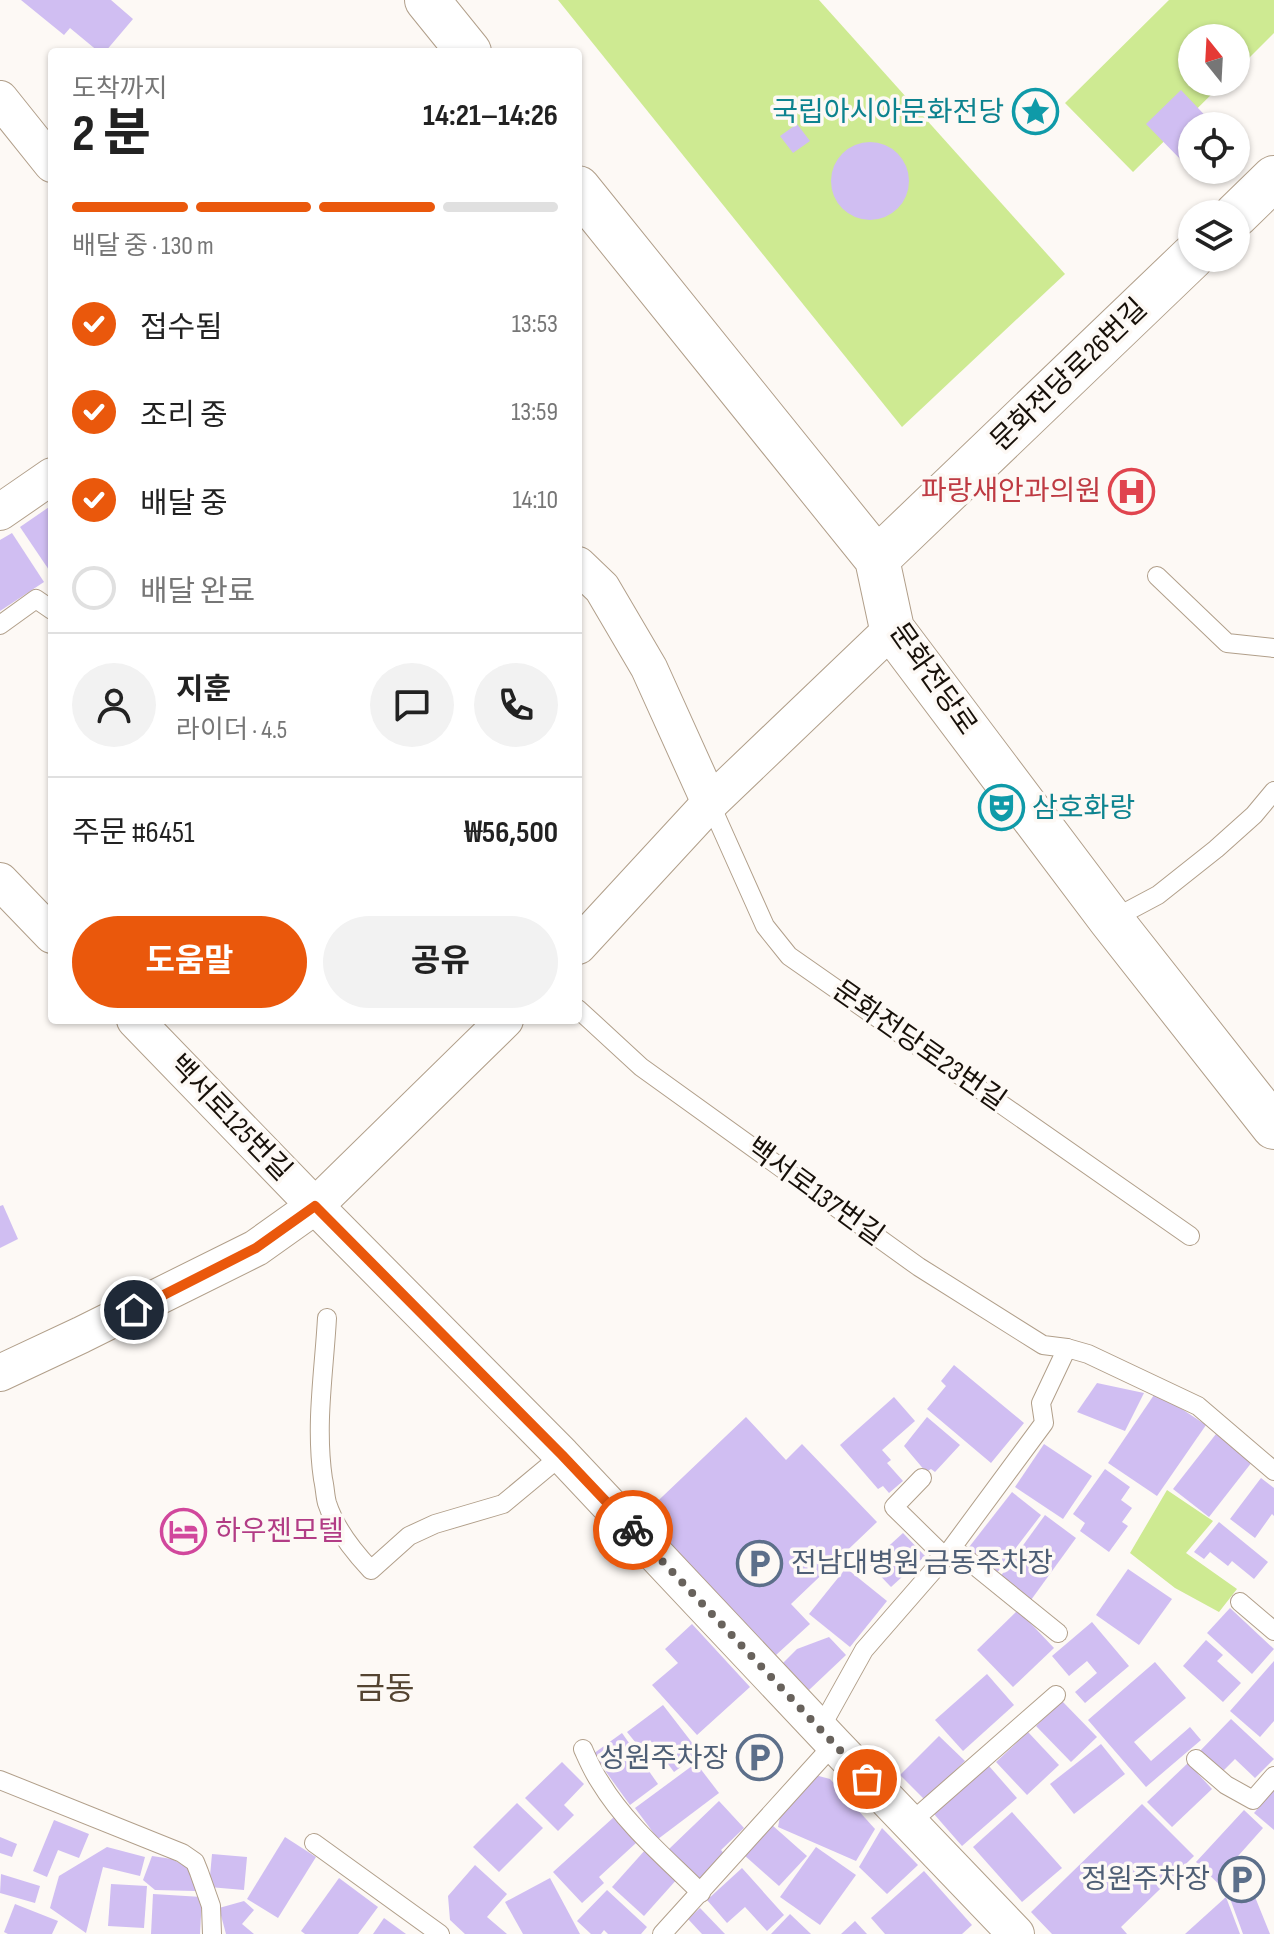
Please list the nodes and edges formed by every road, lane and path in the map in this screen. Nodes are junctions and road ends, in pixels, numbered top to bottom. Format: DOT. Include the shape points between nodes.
graph roads {
  1 [pos="427,0"];
  2 [pos="466,48"];
  3 [pos="0,99"];
  4 [pos="44,154"];
  5 [pos="1273,180"];
  6 [pos="582,193"];
  7 [pos="1250,202"];
  8 [pos="1178,270"];
  9 [pos="48,479"];
  10 [pos="0,512"];
  11 [pos="877,559"];
  12 [pos="582,569"];
  13 [pos="1157,576"];
  14 [pos="48,607"];
  15 [pos="0,625"];
  16 [pos="892,629"];
  17 [pos="1274,648"];
  18 [pos="1274,791"];
  19 [pos="710,803"];
  20 [pos="0,881"];
  21 [pos="1111,920"];
  22 [pos="48,931"];
  23 [pos="582,942"];
  24 [pos="582,1013"];
  25 [pos="139,1024"];
  26 [pos="501,1024"];
  27 [pos="1274,1127"];
  28 [pos="315,1206"];
  29 [pos="1190,1236"];
  30 [pos="327,1318"];
  31 [pos="1067,1348"];
  32 [pos="0,1373"];
  33 [pos="562,1455"];
  34 [pos="1274,1471"];
  35 [pos="922,1478"];
  36 [pos="949,1553"];
  37 [pos="1240,1602"];
  38 [pos="1274,1631"];
  39 [pos="1058,1633"];
  40 [pos="1056,1695"];
  41 [pos="827,1737"];
  42 [pos="583,1749"];
  43 [pos="1196,1759"];
  44 [pos="1274,1776"];
  45 [pos="0,1780"];
  46 [pos="910,1823"];
  47 [pos="314,1843"];
  48 [pos="701,1893"];
  49 [pos="212,1934"];
  50 [pos="440,1934"];
  51 [pos="662,1934"];
  52 [pos="1016,1934"];
  1 -- 2 [label="street"];
  3 -- 4 [label="street"];
  5 -- 7 [label="street"];
  6 -- 11 [label="street, 문화전당로"];
  8 -- 11 [label="street, 문화전당로26번길"];
  9 -- 10 [label="street"];
  11 -- 16 [label="street, 문화전당로"];
  12 -- 19 [label="street, 문화전당로23번길" via="602,588 649,668"];
  13 -- 17 [label="lane" via="1227,643"];
  14 -- 15 [label="lane" via="36,599"];
  16 -- 19 [label="street"];
  16 -- 21 [label="street, 문화전당로"];
  18 -- 21 [label="lane" via="1254,815 1158,895"];
  19 -- 23 [label="street"];
  19 -- 29 [label="lane, 문화전당로23번길" via="765,926 789,956"];
  20 -- 22 [label="street"];
  21 -- 27 [label="street, 문화전당로"];
  24 -- 31 [label="lane, 백서로137번길" via="641,1067 919,1267 1043,1345"];
  25 -- 28 [label="street, 백서로125번길"];
  26 -- 28 [label="street"];
  28 -- 32 [label="street" via="256,1248"];
  28 -- 33 [label="street, 백서로125번길"];
  30 -- 33 [label="lane" via="319,1450 327,1503 371,1570 409,1536 503,1504"];
  31 -- 34 [label="lane, 백서로137번길" via="1198,1406"];
  31 -- 36 [label="lane" via="1041,1403 1044,1423"];
  33 -- 41 [label="street, 백서로125번길"];
  35 -- 36 [label="lane" via="894,1507"];
  36 -- 39 [label="lane"];
  36 -- 41 [label="lane" via="864,1650"];
  37 -- 38 [label="lane"];
  40 -- 46 [label="lane"];
  41 -- 46 [label="street, 백서로125번길"];
  41 -- 48 [label="lane"];
  42 -- 48 [label="lane" via="619,1808"];
  43 -- 44 [label="lane" via="1253,1800"];
  45 -- 49 [label="lane" via="195,1862 211,1906"];
  46 -- 52 [label="street, 백서로125번길"];
  47 -- 50 [label="lane"];
  48 -- 51 [label="lane"];
}
